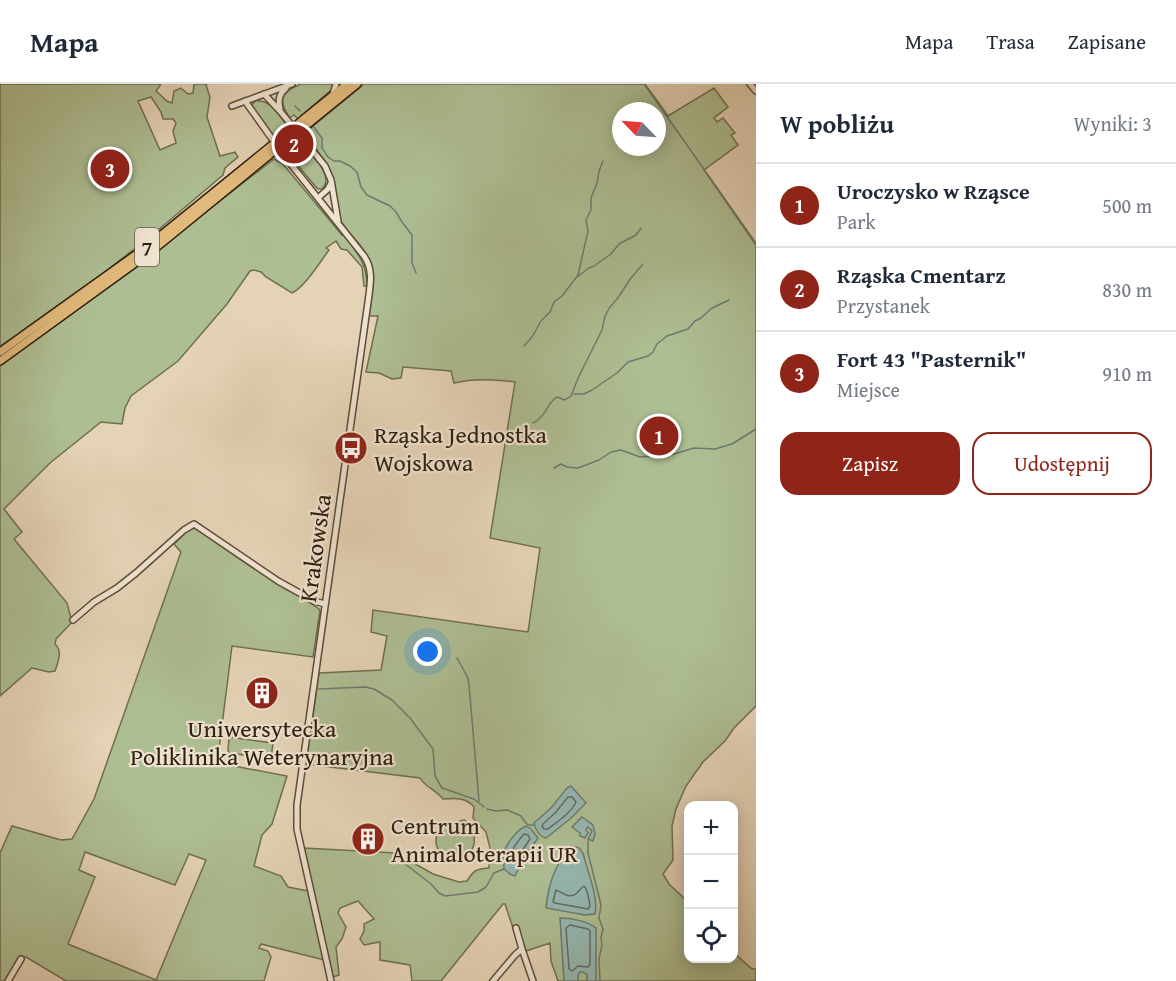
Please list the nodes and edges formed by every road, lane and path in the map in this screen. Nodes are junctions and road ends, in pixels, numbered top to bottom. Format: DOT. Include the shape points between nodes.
graph roads {
  1 [pos="336,84"];
  2 [pos="347,84"];
  3 [pos="357,84"];
  4 [pos="750,84"];
  5 [pos="291,85"];
  6 [pos="756,90"];
  7 [pos="264,94"];
  8 [pos="332,97"];
  9 [pos="245,101"];
  10 [pos="232,106"];
  11 [pos="280,111"];
  12 [pos="307,120"];
  13 [pos="276,145"];
  14 [pos="331,181"];
  15 [pos="333,190"];
  16 [pos="320,200"];
  17 [pos="338,222"];
  18 [pos="0,352"];
  19 [pos="0,361"];
  20 [pos="325,604"];
  21 [pos="73,620"];
  22 [pos="516,928"];
  23 [pos="522,949"];
  24 [pos="21,959"];
  25 [pos="8,981"];
  26 [pos="331,981"];
  27 [pos="493,981"];
  28 [pos="533,981"];
  1 -- 8 [label="street"];
  2 -- 8 [label="main road, 7"];
  3 -- 12 [label="main road, 7"];
  4 -- 6 [label="street"];
  5 -- 7 [label="street"];
  5 -- 11 [label="street" via="280,95"];
  7 -- 9 [label="street"];
  7 -- 11 [label="street"];
  8 -- 12 [label="main road, 7"];
  9 -- 10 [label="street"];
  9 -- 13 [label="street, Krakowska"];
  11 -- 14 [label="street" via="323,163"];
  12 -- 13 [label="main road, 7, bridge"];
  13 -- 16 [label="street, Krakowska"];
  13 -- 18 [label="main road, 7" via="148,246"];
  13 -- 19 [label="main road, 7" via="153,250"];
  14 -- 15 [label="street"];
  14 -- 16 [label="street"];
  15 -- 16 [label="street"];
  15 -- 17 [label="street"];
  16 -- 17 [label="street, Krakowska"];
  17 -- 20 [label="street, Krakowska" via="368,261 371,280"];
  20 -- 21 [label="street" via="278,581 194,524"];
  20 -- 26 [label="street, Krakowska" via="297,829"];
  22 -- 23 [label="street"];
  23 -- 27 [label="street"];
  23 -- 28 [label="street"];
  24 -- 25 [label="street"];
}
